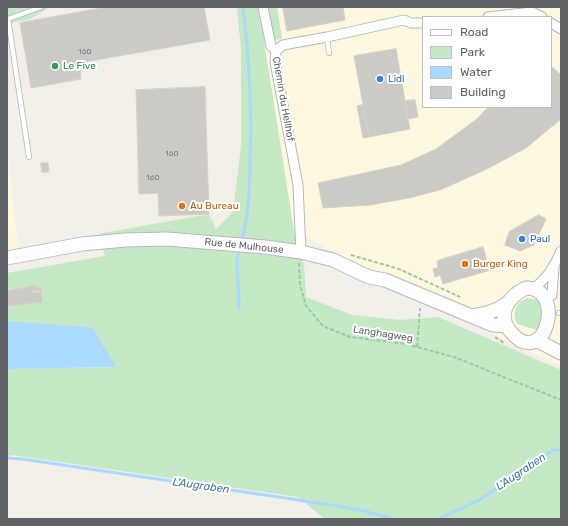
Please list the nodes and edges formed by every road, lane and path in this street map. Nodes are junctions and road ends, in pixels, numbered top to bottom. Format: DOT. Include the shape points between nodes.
graph roads {
  1 [pos="41,7"];
  2 [pos="263,7"];
  3 [pos="497,16"];
  4 [pos="540,16"];
  5 [pos="422,23"];
  6 [pos="552,24"];
  7 [pos="561,29"];
  8 [pos="326,37"];
  9 [pos="276,51"];
  10 [pos="329,53"];
  11 [pos="29,157"];
  12 [pos="561,251"];
  13 [pos="301,252"];
  14 [pos="346,253"];
  15 [pos="7,258"];
  16 [pos="554,268"];
  17 [pos="534,288"];
  18 [pos="552,295"];
  19 [pos="461,298"];
  20 [pos="420,302"];
  21 [pos="506,304"];
  22 [pos="470,316"];
  23 [pos="559,320"];
  24 [pos="506,326"];
  25 [pos="538,341"];
  26 [pos="417,347"];
  27 [pos="561,353"];
  28 [pos="561,400"];
  1 -- 11 [label="lane" via="8,18"];
  2 -- 9 [label="street" via="271,46"];
  3 -- 4 [label="street" via="532,12"];
  5 -- 8 [label="street, Chemin du Hellhof" via="404,20"];
  6 -- 7 [label="street"];
  8 -- 9 [label="street, Chemin du Hellhof" via="283,45"];
  8 -- 10 [label="lane"];
  9 -- 13 [label="street, Chemin du Hellhof" via="275,62 298,185"];
  12 -- 16 [label="street"];
  13 -- 15 [label="main road, Rue de Mulhouse" via="167,239 82,244"];
  13 -- 22 [label="main road, Rue de Mulhouse" via="333,260 369,277 385,280"];
  13 -- 26 [label="path, Langhagweg" via="300,285 306,306 323,326 350,337"];
  14 -- 19 [label="path" via="399,269"];
  16 -- 17 [label="street" via="547,278"];
  16 -- 18 [label="street"];
  17 -- 18 [label="main road" via="546,290"];
  17 -- 21 [label="main road" via="517,292"];
  18 -- 23 [label="main road"];
  20 -- 26 [label="path"];
  21 -- 22 [label="main road" via="486,314"];
  21 -- 24 [label="main road" via="503,315"];
  22 -- 24 [label="main road, Rue de Mulhouse" via="493,325"];
  23 -- 25 [label="main road" via="548,335"];
  24 -- 25 [label="main road" via="514,336 524,341"];
  25 -- 27 [label="main road"];
  26 -- 28 [label="path, Langhagweg" via="454,357"];
}
